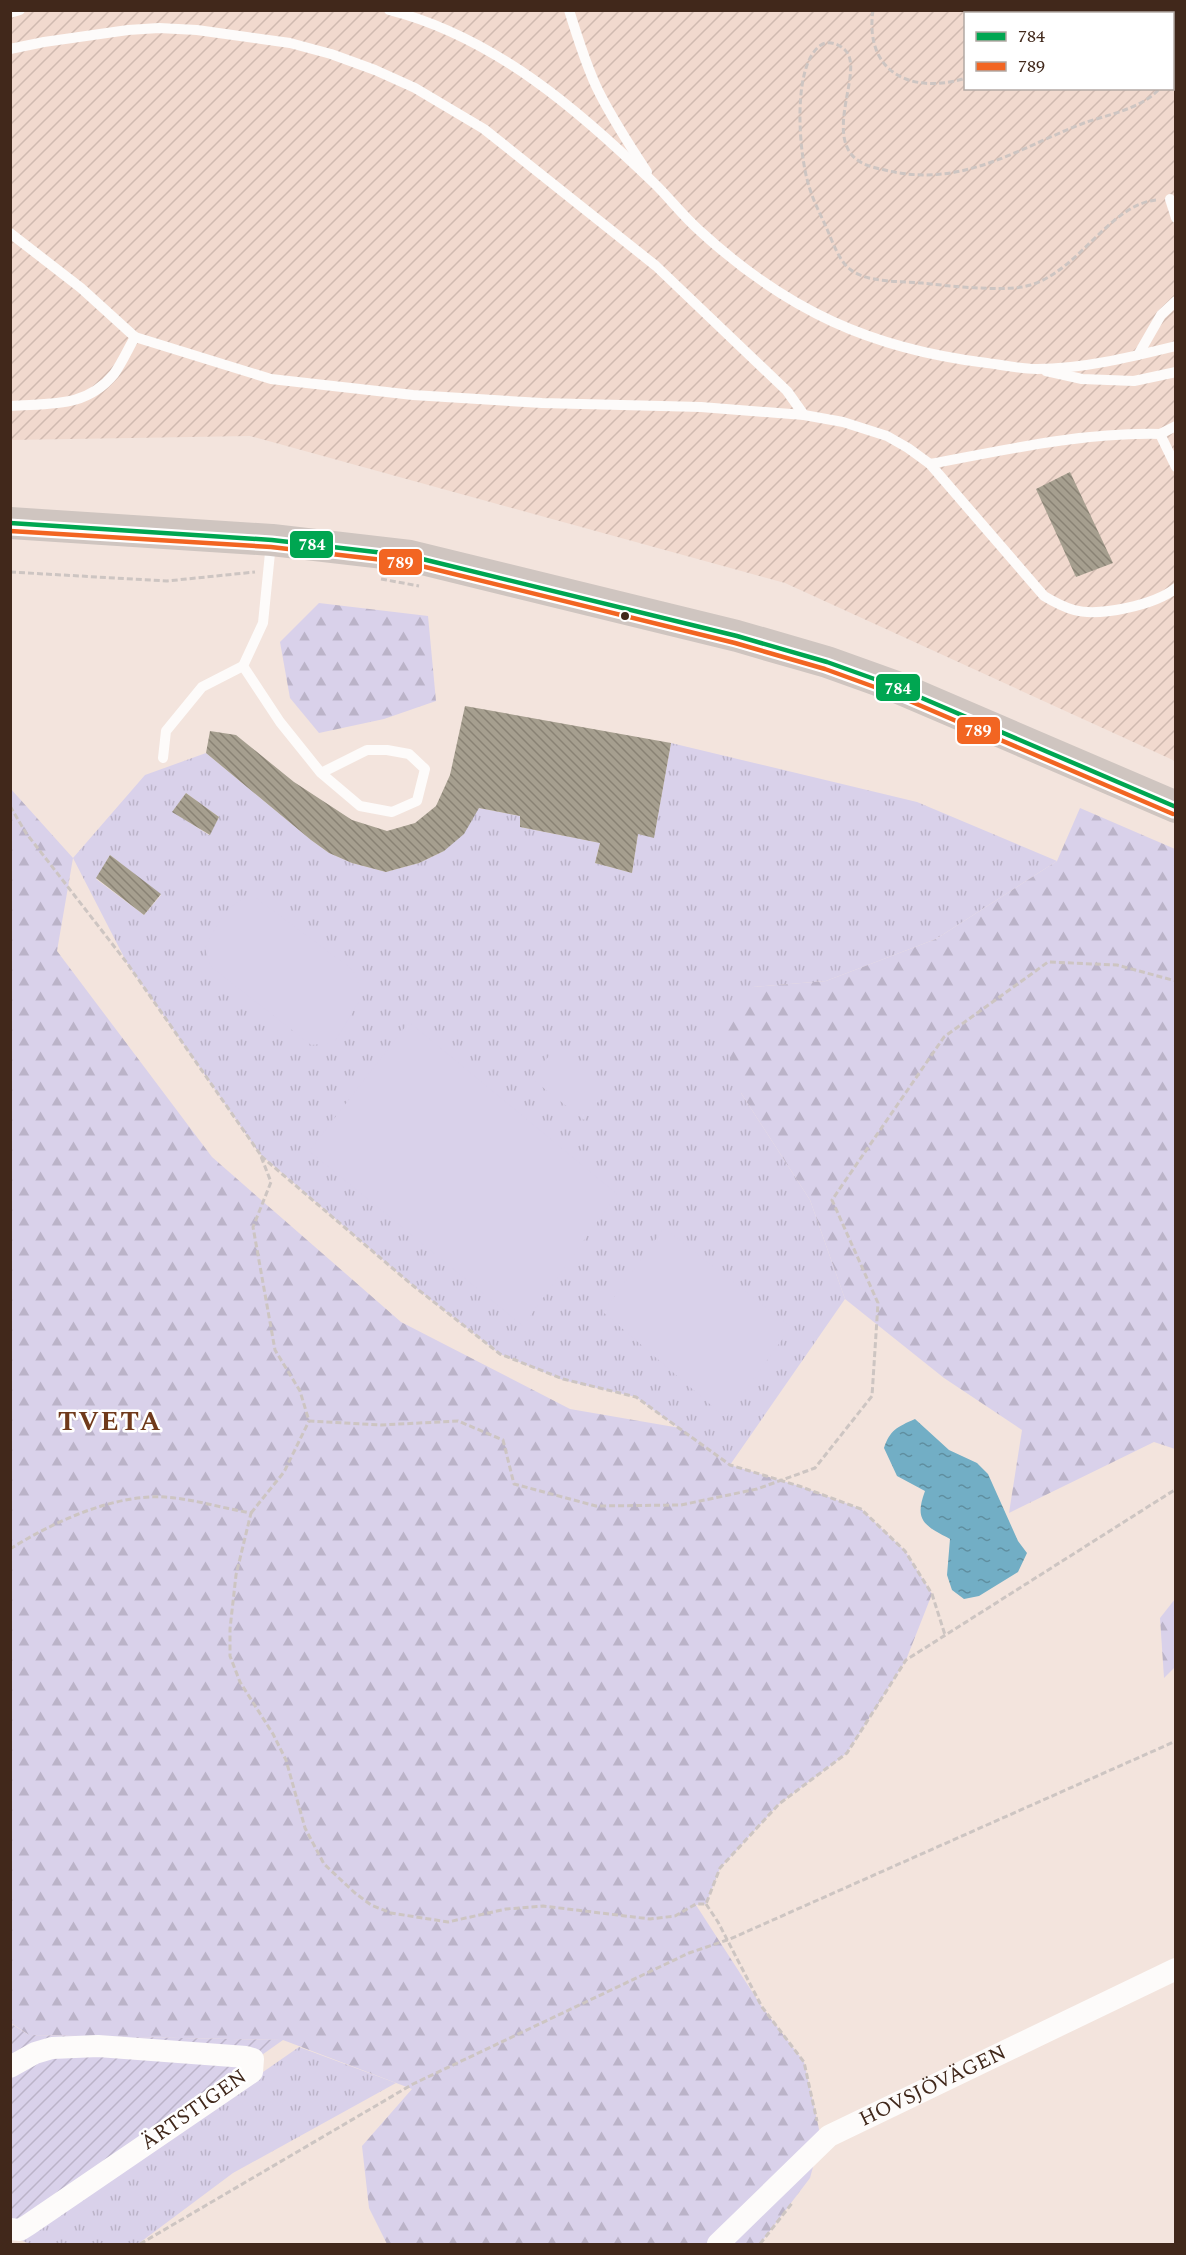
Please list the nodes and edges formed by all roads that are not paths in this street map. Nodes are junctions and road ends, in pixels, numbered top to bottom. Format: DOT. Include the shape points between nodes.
graph roads {
  1 [pos="20,10"];
  2 [pos="389,10"];
  3 [pos="569,10"];
  4 [pos="10,13"];
  5 [pos="10,49"];
  6 [pos="656,185"];
  7 [pos="1170,199"];
  8 [pos="1176,218"];
  9 [pos="10,233"];
  10 [pos="1176,301"];
  11 [pos="135,337"];
  12 [pos="1176,346"];
  13 [pos="1138,355"];
  14 [pos="1037,369"];
  15 [pos="1176,372"];
  16 [pos="10,406"];
  17 [pos="804,415"];
  18 [pos="1176,426"];
  19 [pos="1160,434"];
  20 [pos="930,464"];
  21 [pos="1176,467"];
  22 [pos="10,523"];
  23 [pos="272,540"];
  24 [pos="1176,588"];
  25 [pos="243,666"];
  26 [pos="163,758"];
  27 [pos="321,773"];
  28 [pos="1176,807"];
  29 [pos="1176,1969"];
  30 [pos="10,2067"];
  31 [pos="10,2229"];
  32 [pos="718,2244"];
  1 -- 4 [label="lane"];
  2 -- 6 [label="lane" via="442,29 522,71 557,96"];
  3 -- 6 [label="lane" via="597,87"];
  5 -- 17 [label="lane" via="128,30 197,30 300,46 416,88 484,129 656,266 787,391"];
  6 -- 14 [label="lane" via="698,229 753,276 841,326 912,351"];
  7 -- 8 [label="lane"];
  9 -- 11 [label="lane" via="81,288"];
  10 -- 13 [label="lane" via="1154,324"];
  11 -- 16 [label="lane" via="115,372 88,396"];
  11 -- 17 [label="lane" via="271,379 413,395"];
  12 -- 13 [label="lane"];
  13 -- 14 [label="lane"];
  14 -- 15 [label="lane" via="1082,379 1134,381"];
  17 -- 20 [label="lane" via="887,436"];
  18 -- 19 [label="lane"];
  19 -- 20 [label="lane" via="1048,443"];
  19 -- 21 [label="lane"];
  20 -- 24 [label="lane" via="1044,596 1057,604 1076,611 1119,611"];
  22 -- 23 [label="main road"];
  23 -- 25 [label="lane" via="263,623"];
  23 -- 28 [label="main road" via="410,556 737,636 827,662 894,686"];
  25 -- 26 [label="lane" via="202,687 166,731"];
  25 -- 27 [label="lane" via="280,722"];
  27 -- 27 [label="lane" via="360,806 392,812 417,801 425,769 409,754 367,750"];
  29 -- 32 [label="street, HOVSJÖVÄGEN" via="829,2136"];
  30 -- 31 [label="street, ÄRTSTIGEN" via="35,2052 98,2046 246,2057 252,2059 254,2066 252,2072 28,2225 20,2230"];
}
